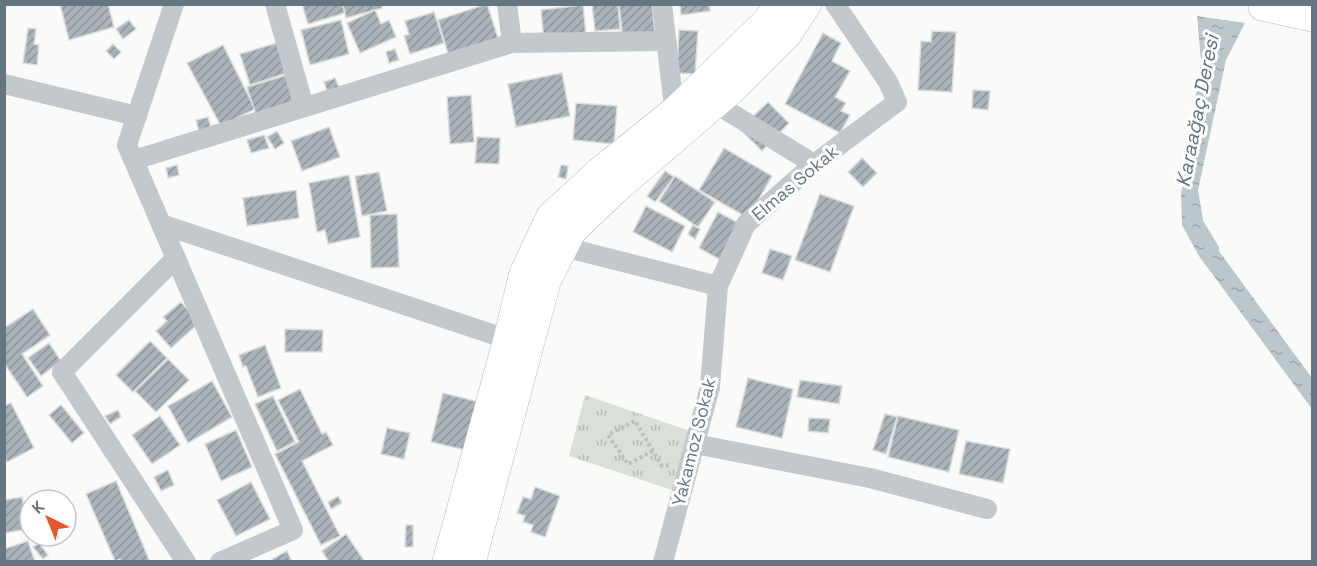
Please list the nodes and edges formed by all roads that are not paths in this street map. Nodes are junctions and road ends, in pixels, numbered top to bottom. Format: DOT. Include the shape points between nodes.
graph roads {
  1 [pos="174,4"];
  2 [pos="275,4"];
  3 [pos="507,4"];
  4 [pos="662,4"];
  5 [pos="777,4"];
  6 [pos="808,4"];
  7 [pos="835,4"];
  8 [pos="1252,6"];
  9 [pos="1312,18"];
  10 [pos="665,41"];
  11 [pos="512,43"];
  12 [pos="4,84"];
  13 [pos="716,105"];
  14 [pos="304,107"];
  15 [pos="677,108"];
  16 [pos="137,116"];
  17 [pos="134,160"];
  18 [pos="814,164"];
  19 [pos="161,224"];
  20 [pos="564,247"];
  21 [pos="176,258"];
  22 [pos="718,286"];
  23 [pos="507,339"];
  24 [pos="695,444"];
  25 [pos="987,509"];
  26 [pos="186,561"];
  27 [pos="220,561"];
  28 [pos="446,561"];
  29 [pos="472,561"];
  30 [pos="663,561"];
  1 -- 16 [label="street"];
  2 -- 14 [label="street"];
  3 -- 11 [label="street"];
  4 -- 10 [label="street"];
  5 -- 15 [label="main road" via="767,20"];
  6 -- 13 [label="main road" via="787,36"];
  7 -- 18 [label="street, Elmas Sokak" via="888,82 897,102"];
  8 -- 9 [label="main road"];
  10 -- 11 [label="street"];
  10 -- 15 [label="street"];
  11 -- 14 [label="street"];
  12 -- 16 [label="street"];
  13 -- 18 [label="street"];
  13 -- 20 [label="main road" via="601,204 572,232"];
  14 -- 17 [label="street"];
  15 -- 23 [label="main road" via="550,216 523,273"];
  16 -- 17 [label="street" via="127,145"];
  17 -- 19 [label="street"];
  18 -- 22 [label="street, Elmas Sokak" via="746,224"];
  19 -- 21 [label="street"];
  19 -- 23 [label="street"];
  20 -- 22 [label="street"];
  20 -- 29 [label="main road" via="548,282"];
  21 -- 26 [label="street" via="62,372"];
  21 -- 27 [label="street" via="293,530"];
  22 -- 24 [label="street, Yakamoz Sokak" via="710,387"];
  23 -- 28 [label="main road"];
  24 -- 25 [label="street" via="870,478"];
  24 -- 30 [label="street, Yakamoz Sokak"];
}
